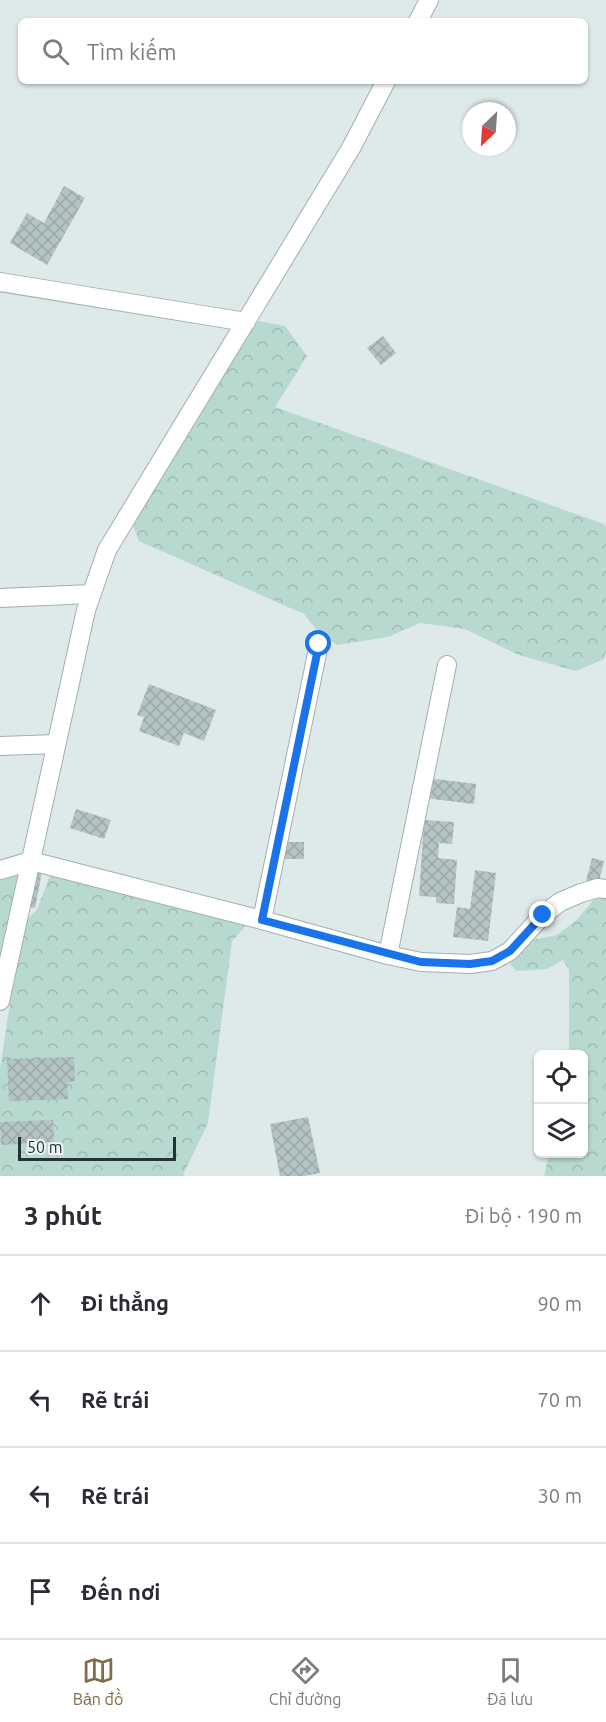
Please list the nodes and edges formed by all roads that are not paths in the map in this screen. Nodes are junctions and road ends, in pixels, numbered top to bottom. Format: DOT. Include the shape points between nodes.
graph roads {
  1 [pos="429,0"];
  2 [pos="420,18"];
  3 [pos="384,84"];
  4 [pos="0,282"];
  5 [pos="246,322"];
  6 [pos="91,594"];
  7 [pos="0,598"];
  8 [pos="319,644"];
  9 [pos="447,665"];
  10 [pos="56,744"];
  11 [pos="0,746"];
  12 [pos="31,861"];
  13 [pos="0,870"];
  14 [pos="606,889"];
  15 [pos="262,920"];
  16 [pos="388,955"];
  17 [pos="0,1001"];
  1 -- 2 [label="street"];
  3 -- 5 [label="street" via="351,148"];
  4 -- 5 [label="street"];
  5 -- 6 [label="street" via="107,550"];
  6 -- 7 [label="street"];
  6 -- 10 [label="street"];
  8 -- 15 [label="street"];
  9 -- 16 [label="street"];
  10 -- 11 [label="street"];
  10 -- 12 [label="street"];
  12 -- 13 [label="street"];
  12 -- 15 [label="street"];
  12 -- 17 [label="street"];
  14 -- 16 [label="street" via="598,888 560,902 510,951 492,961 421,962"];
  15 -- 16 [label="street"];
}
